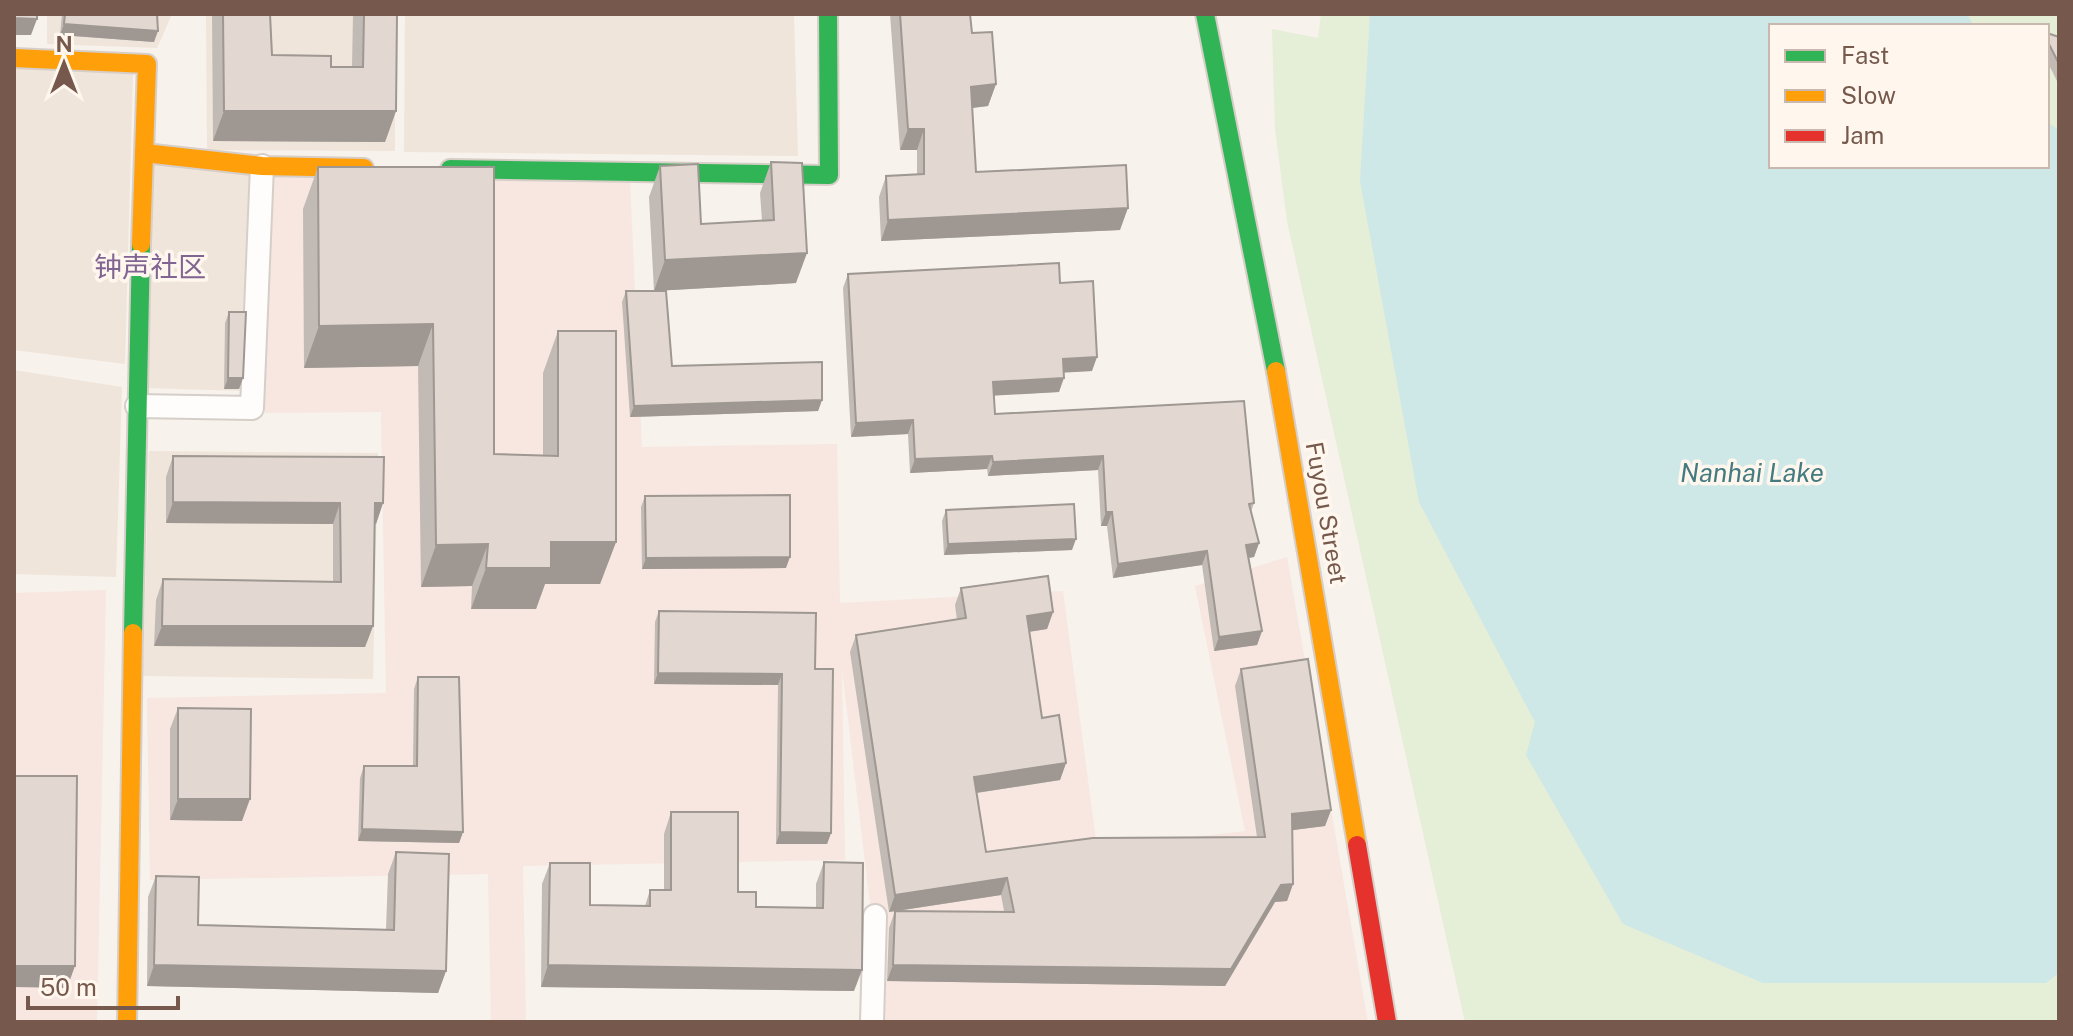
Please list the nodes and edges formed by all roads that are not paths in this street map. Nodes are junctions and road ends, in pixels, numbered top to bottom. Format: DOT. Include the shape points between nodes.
graph roads {
  1 [pos="828,14"];
  2 [pos="1205,14"];
  3 [pos="14,58"];
  4 [pos="144,153"];
  5 [pos="262,166"];
  6 [pos="388,168"];
  7 [pos="435,169"];
  8 [pos="137,406"];
  9 [pos="875,916"];
  10 [pos="127,1022"];
  11 [pos="872,1022"];
  12 [pos="1387,1022"];
  1 -- 7 [label="street" via="829,175"];
  2 -- 12 [label="street, Fuyou Street" via="1293,458"];
  3 -- 4 [label="street" via="147,64"];
  4 -- 5 [label="street"];
  4 -- 8 [label="street"];
  5 -- 6 [label="street"];
  5 -- 8 [label="street" via="252,408"];
  8 -- 10 [label="street"];
  9 -- 11 [label="street"];
}
